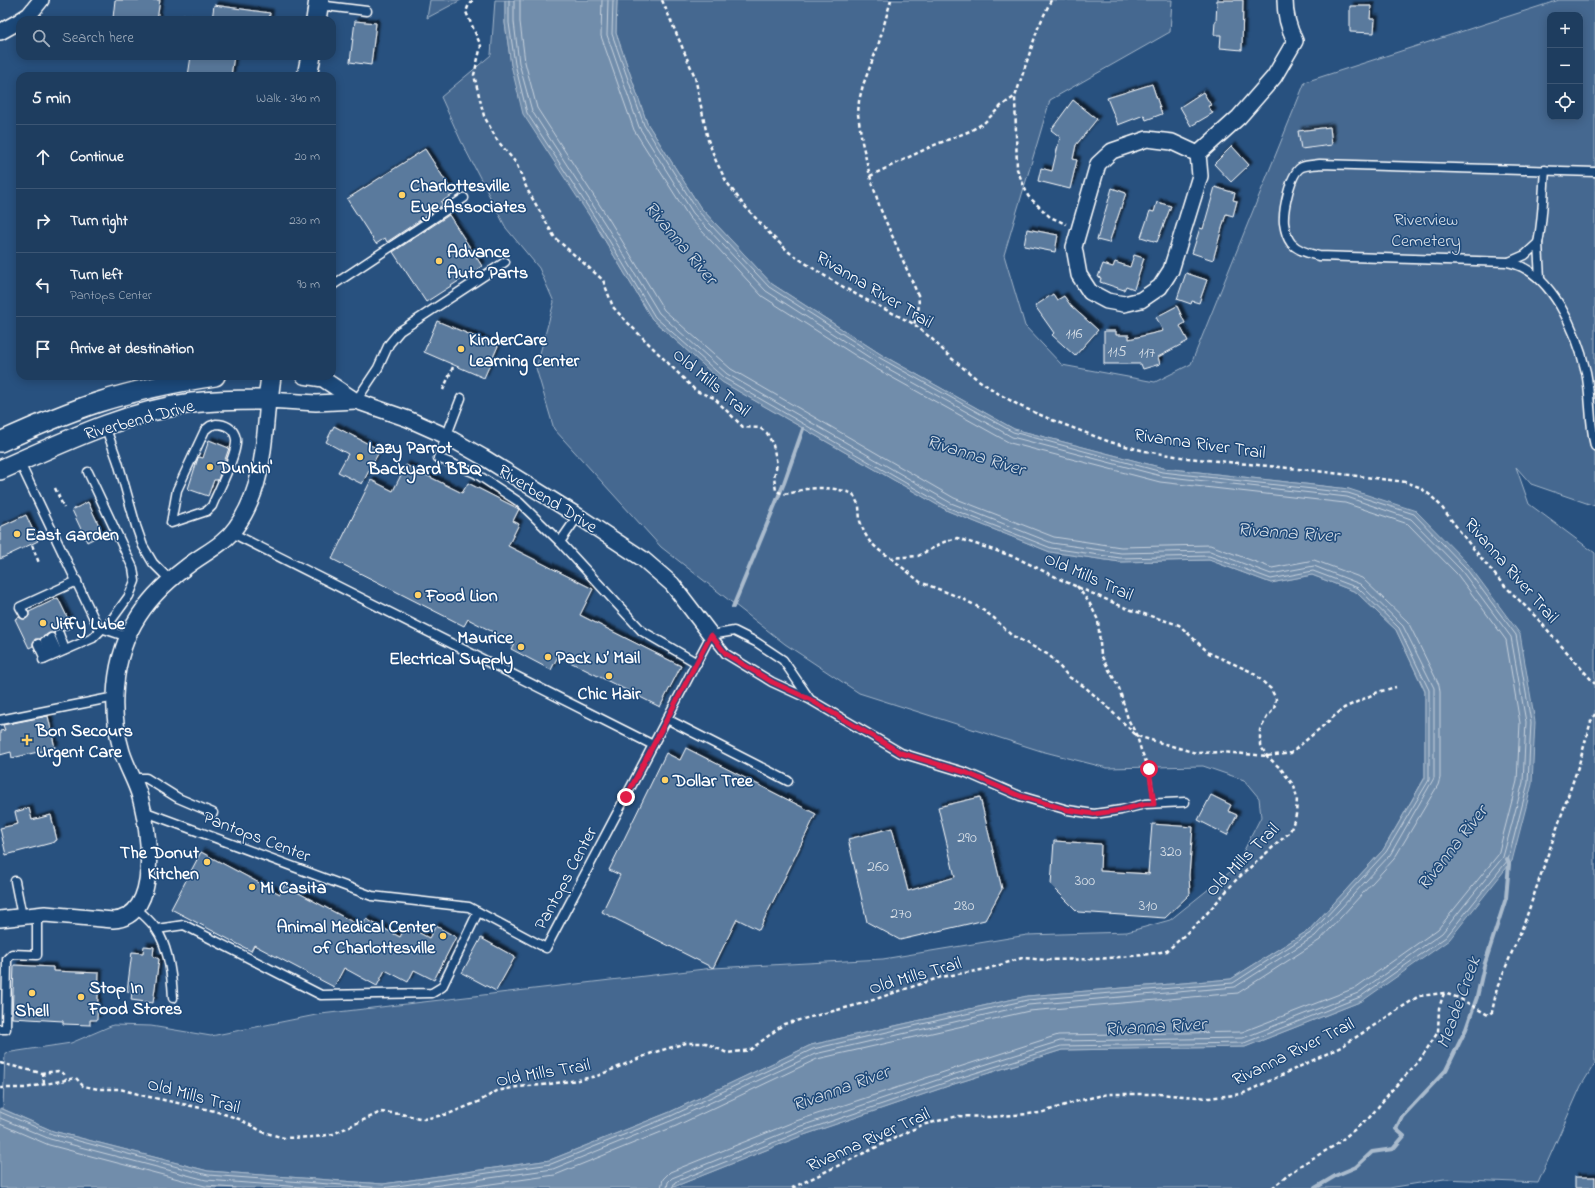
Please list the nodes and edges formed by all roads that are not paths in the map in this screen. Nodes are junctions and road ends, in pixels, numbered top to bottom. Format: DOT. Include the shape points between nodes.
graph roads {
  1 [pos="41,0"];
  2 [pos="1285,0"];
  3 [pos="318,8"];
  4 [pos="367,11"];
  5 [pos="27,16"];
  6 [pos="16,22"];
  7 [pos="0,32"];
  8 [pos="310,60"];
  9 [pos="308,72"];
  10 [pos="1198,154"];
  11 [pos="1545,170"];
  12 [pos="1595,172"];
  13 [pos="464,198"];
  14 [pos="1538,243"];
  15 [pos="505,262"];
  16 [pos="1508,262"];
  17 [pos="1540,279"];
  18 [pos="336,283"];
  19 [pos="185,380"];
  20 [pos="270,380"];
  21 [pos="324,380"];
  22 [pos="461,398"];
  23 [pos="268,400"];
  24 [pos="356,401"];
  25 [pos="104,426"];
  26 [pos="446,436"];
  27 [pos="0,442"];
  28 [pos="1595,446"];
  29 [pos="20,461"];
  30 [pos="0,470"];
  31 [pos="88,472"];
  32 [pos="578,516"];
  33 [pos="170,523"];
  34 [pos="232,533"];
  35 [pos="560,542"];
  36 [pos="170,580"];
  37 [pos="77,581"];
  38 [pos="35,605"];
  39 [pos="104,629"];
  40 [pos="59,634"];
  41 [pos="711,635"];
  42 [pos="128,637"];
  43 [pos="53,656"];
  44 [pos="697,663"];
  45 [pos="115,697"];
  46 [pos="809,699"];
  47 [pos="667,719"];
  48 [pos="0,720"];
  49 [pos="653,745"];
  50 [pos="133,778"];
  51 [pos="788,781"];
  52 [pos="1185,802"];
  53 [pos="144,811"];
  54 [pos="213,813"];
  55 [pos="15,881"];
  56 [pos="137,909"];
  57 [pos="478,912"];
  58 [pos="37,915"];
  59 [pos="22,916"];
  60 [pos="0,919"];
  61 [pos="156,929"];
  62 [pos="173,998"];
  63 [pos="0,1029"];
  1 -- 5 [label="street"];
  2 -- 10 [label="street" via="1285,15 1295,41 1274,77 1239,117"];
  3 -- 4 [label="lane"];
  6 -- 7 [label="street"];
  8 -- 9 [label="street"];
  10 -- 10 [label="street" via="1172,142 1146,139 1112,151 1098,164 1074,247 1079,275 1090,292 1124,304 1141,300 1160,287 1171,270 1200,176"];
  11 -- 12 [label="lane"];
  11 -- 14 [label="lane" via="1542,226"];
  11 -- 16 [label="lane" via="1320,164 1302,167 1292,177 1285,207 1286,234 1291,243 1309,254"];
  13 -- 18 [label="lane"];
  14 -- 16 [label="lane" via="1525,255"];
  14 -- 17 [label="lane"];
  15 -- 24 [label="lane" via="400,332 389,344 378,368"];
  16 -- 17 [label="lane" via="1526,268"];
  17 -- 28 [label="lane" via="1558,304 1579,347 1586,374"];
  19 -- 27 [label="street, Riverbend Drive" via="99,402"];
  20 -- 23 [label="street"];
  21 -- 24 [label="street, Riverbend Drive"];
  22 -- 26 [label="lane"];
  23 -- 24 [label="street, Riverbend Drive" via="316,403"];
  23 -- 25 [label="street, Riverbend Drive" via="233,399 191,404"];
  23 -- 34 [label="street" via="264,454 257,481 248,506"];
  24 -- 26 [label="street, Riverbend Drive" via="408,419"];
  25 -- 29 [label="street, Riverbend Drive"];
  25 -- 36 [label="lane" via="118,462 143,546 153,564"];
  26 -- 32 [label="street, Riverbend Drive"];
  26 -- 35 [label="lane" via="438,458 475,473 519,502"];
  29 -- 30 [label="street, Riverbend Drive"];
  29 -- 37 [label="lane"];
  31 -- 39 [label="lane" via="133,568 135,581 130,596"];
  32 -- 35 [label="lane"];
  32 -- 41 [label="street, Riverbend Drive" via="643,559 672,584"];
  33 -- 33 [label="lane" via="177,490 205,430 210,426 223,424 231,429 236,439 232,457 212,506 207,511"];
  34 -- 36 [label="street"];
  34 -- 49 [label="lane"];
  35 -- 44 [label="lane" via="642,631"];
  36 -- 42 [label="street" via="153,596 136,620"];
  37 -- 38 [label="lane"];
  37 -- 39 [label="lane" via="98,626"];
  39 -- 42 [label="lane"];
  39 -- 43 [label="lane" via="93,638"];
  40 -- 43 [label="lane"];
  41 -- 44 [label="lane, Pantops Center"];
  41 -- 46 [label="lane" via="726,654 772,682"];
  41 -- 46 [label="lane" via="734,631 756,642 783,660"];
  42 -- 45 [label="street" via="117,671"];
  43 -- 43 [label="lane" via="44,641"];
  44 -- 47 [label="lane, Pantops Center"];
  45 -- 48 [label="lane"];
  45 -- 50 [label="street" via="116,722 122,752"];
  46 -- 52 [label="lane" via="901,753 967,773 1020,796 1068,810 1094,814 1145,804"];
  47 -- 49 [label="lane, Pantops Center"];
  47 -- 51 [label="lane"];
  49 -- 57 [label="lane, Pantops Center" via="546,948"];
  50 -- 53 [label="street"];
  50 -- 54 [label="lane" via="146,778 178,798"];
  53 -- 56 [label="street" via="149,846 146,889"];
  53 -- 57 [label="lane, Pantops Center" via="372,896 469,907"];
  55 -- 59 [label="lane"];
  56 -- 58 [label="street" via="121,920"];
  56 -- 61 [label="lane"];
  57 -- 61 [label="lane" via="442,987 432,993 321,995 184,925"];
  58 -- 59 [label="street"];
  58 -- 63 [label="lane" via="37,956 12,954 7,959 6,1029"];
  59 -- 60 [label="street"];
  61 -- 62 [label="lane" via="172,972"];
}
